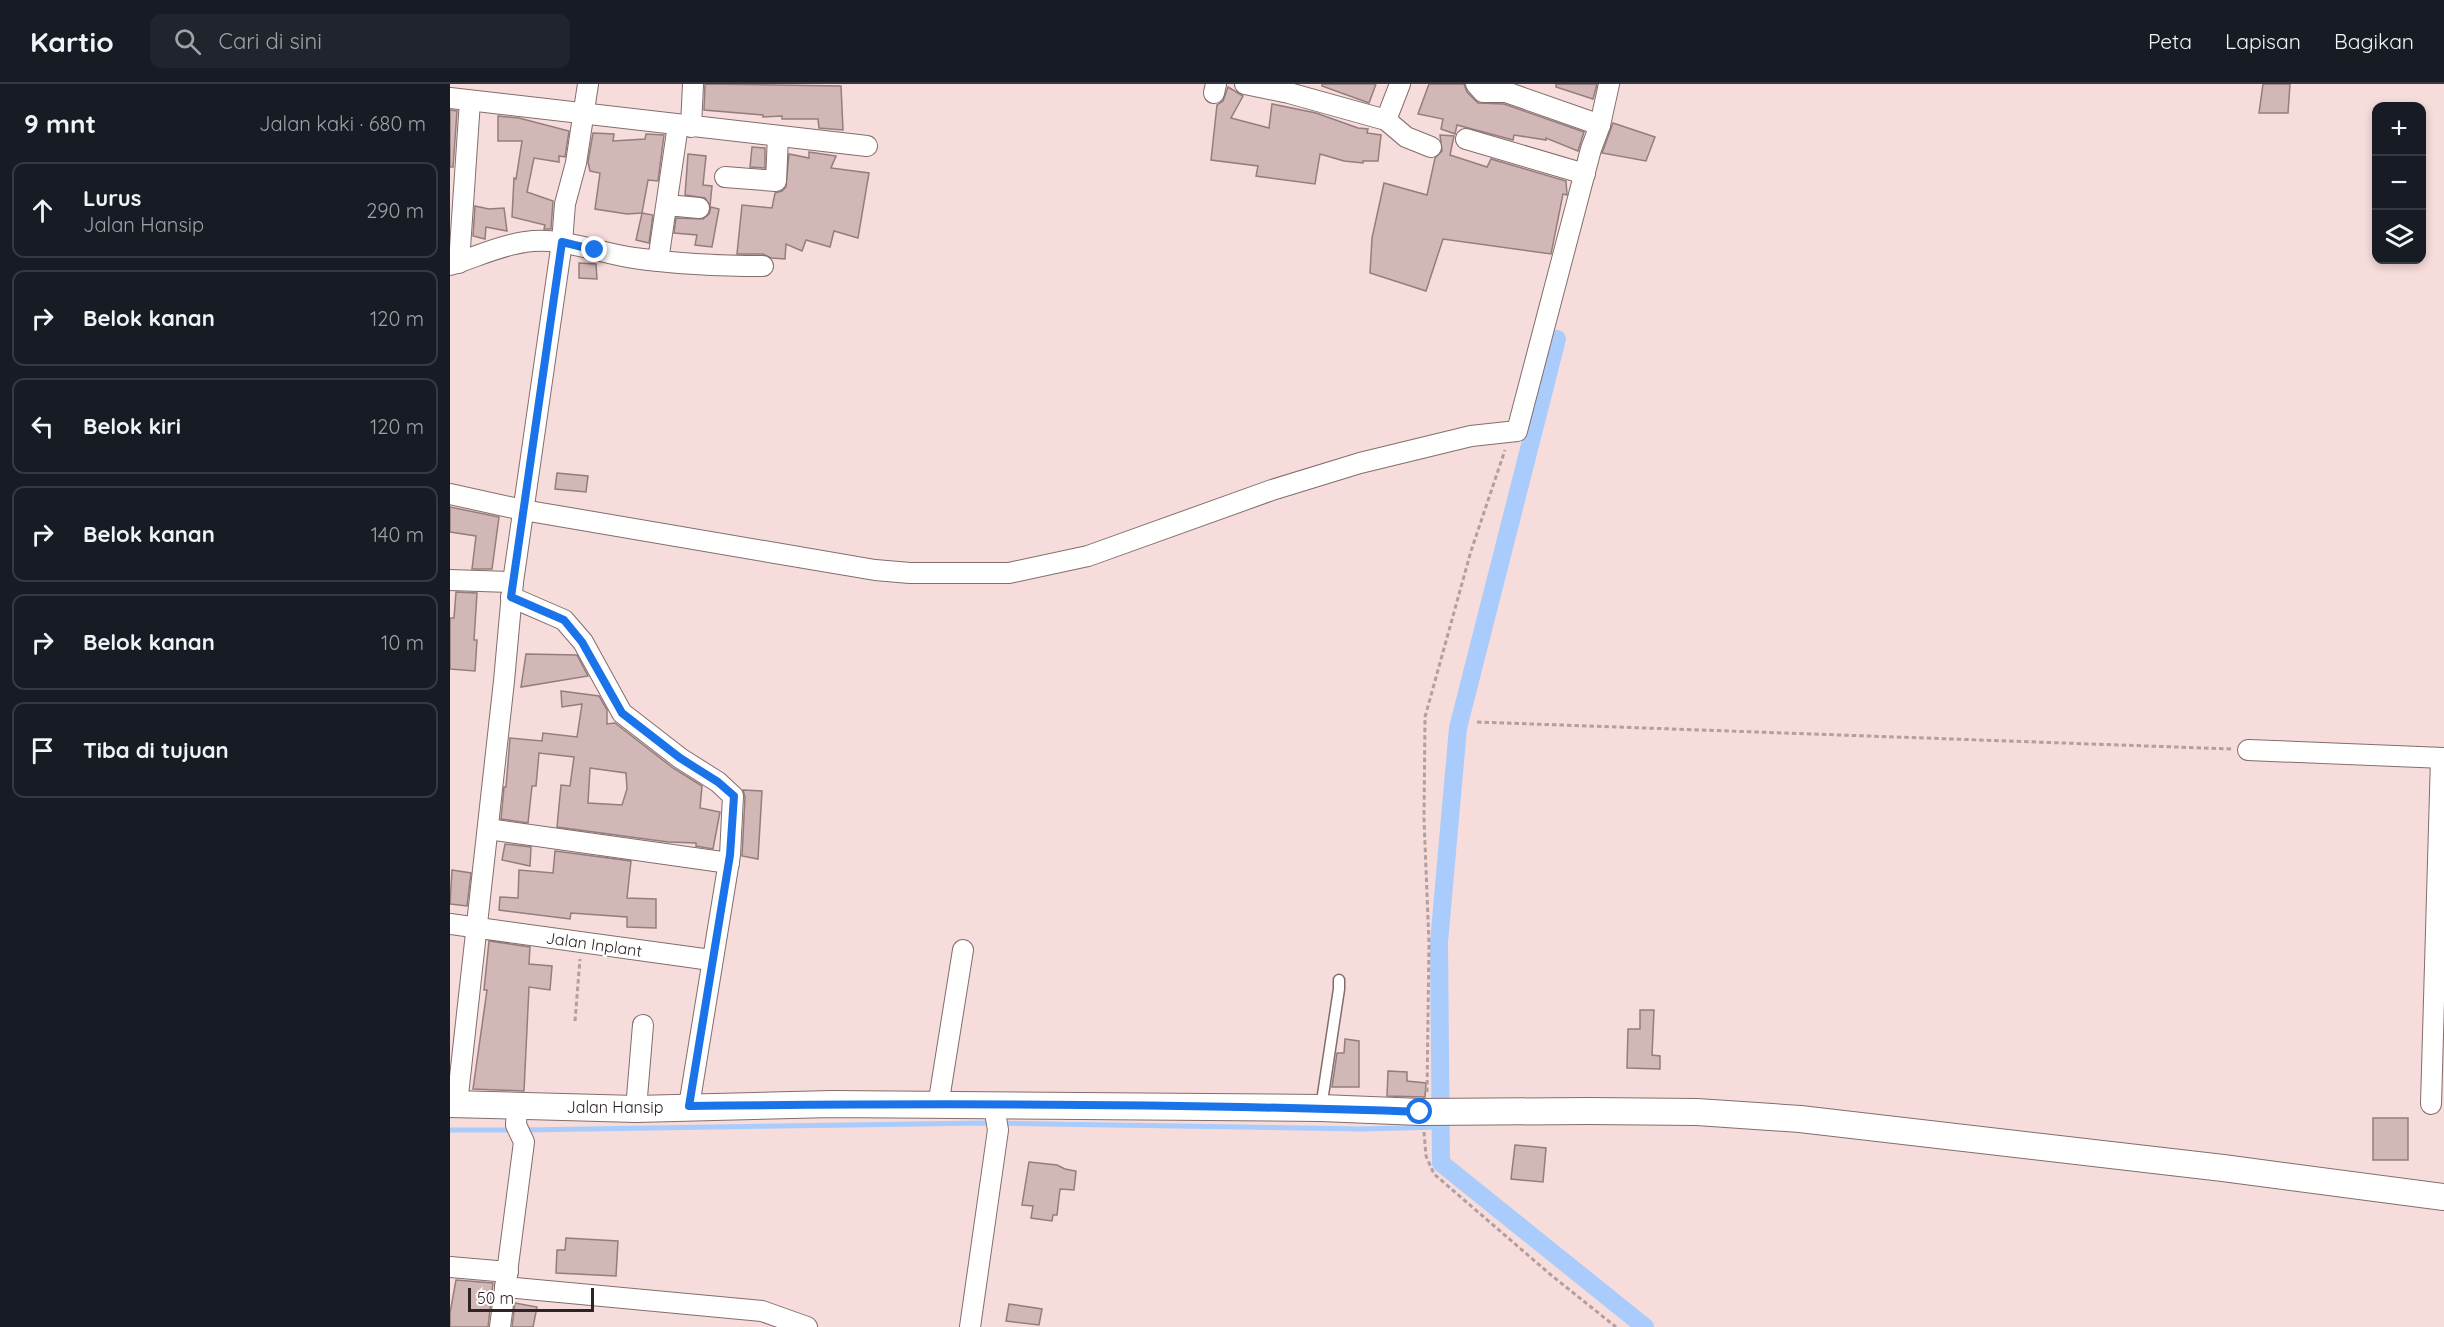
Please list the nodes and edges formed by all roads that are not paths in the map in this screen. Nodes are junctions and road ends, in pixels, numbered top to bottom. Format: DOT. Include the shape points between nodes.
graph roads {
  1 [pos="588,84"];
  2 [pos="693,84"];
  3 [pos="1245,84"];
  4 [pos="1400,84"];
  5 [pos="1476,84"];
  6 [pos="1609,84"];
  7 [pos="1508,88"];
  8 [pos="450,98"];
  9 [pos="470,101"];
  10 [pos="582,115"];
  11 [pos="1386,120"];
  12 [pos="1600,125"];
  13 [pos="685,126"];
  14 [pos="778,136"];
  15 [pos="1466,139"];
  16 [pos="867,146"];
  17 [pos="1431,147"];
  18 [pos="1585,174"];
  19 [pos="725,177"];
  20 [pos="667,205"];
  21 [pos="699,208"];
  22 [pos="562,242"];
  23 [pos="658,261"];
  24 [pos="454,264"];
  25 [pos="763,266"];
  26 [pos="450,494"];
  27 [pos="523,510"];
  28 [pos="450,580"];
  29 [pos="512,590"];
  30 [pos="2248,750"];
  31 [pos="2443,758"];
  32 [pos="488,830"];
  33 [pos="729,863"];
  34 [pos="450,924"];
  35 [pos="477,929"];
  36 [pos="963,950"];
  37 [pos="711,960"];
  38 [pos="1339,980"];
  39 [pos="643,1025"];
  40 [pos="454,1104"];
  41 [pos="2431,1104"];
  42 [pos="689,1106"];
  43 [pos="938,1106"];
  44 [pos="1320,1108"];
  45 [pos="636,1109"];
  46 [pos="995,1117"];
  47 [pos="519,1124"];
  48 [pos="2444,1197"];
  49 [pos="450,1267"];
  50 [pos="506,1280"];
  51 [pos="796,1325"];
  52 [pos="500,1327"];
  53 [pos="970,1327"];
  1 -- 10 [label="street"];
  2 -- 13 [label="street"];
  3 -- 11 [label="street"];
  4 -- 11 [label="street"];
  5 -- 7 [label="street" via="1483,92"];
  6 -- 12 [label="street"];
  7 -- 12 [label="street"];
  8 -- 9 [label="street"];
  9 -- 10 [label="street"];
  9 -- 24 [label="street"];
  10 -- 13 [label="street"];
  10 -- 22 [label="street"];
  11 -- 17 [label="street" via="1406,137"];
  12 -- 18 [label="street"];
  13 -- 14 [label="street"];
  13 -- 20 [label="street"];
  14 -- 16 [label="street"];
  14 -- 19 [label="street" via="775,182"];
  15 -- 18 [label="street"];
  18 -- 27 [label="street" via="1519,424 1360,463 1088,556 1009,573 875,570"];
  20 -- 21 [label="street"];
  20 -- 23 [label="street"];
  22 -- 23 [label="street"];
  22 -- 24 [label="street" via="526,241"];
  22 -- 27 [label="street"];
  23 -- 25 [label="street"];
  26 -- 27 [label="street"];
  27 -- 29 [label="street"];
  28 -- 29 [label="street"];
  29 -- 32 [label="street"];
  29 -- 33 [label="street" via="564,620 582,642 622,713 732,792"];
  30 -- 31 [label="street"];
  31 -- 41 [label="street"];
  32 -- 33 [label="street"];
  32 -- 35 [label="street"];
  33 -- 37 [label="street"];
  34 -- 35 [label="street, Jalan Inplant"];
  35 -- 37 [label="street, Jalan Inplant"];
  35 -- 40 [label="street"];
  36 -- 43 [label="street"];
  37 -- 42 [label="street"];
  38 -- 44 [label="lane"];
  39 -- 45 [label="street"];
  40 -- 47 [label="street, Jalan Hansip"];
  42 -- 43 [label="street, Jalan Hansip"];
  42 -- 45 [label="street, Jalan Hansip"];
  43 -- 46 [label="street, Jalan Hansip"];
  44 -- 46 [label="street, Jalan Hansip"];
  44 -- 48 [label="street, Jalan Hansip" via="1685,1112 1800,1119"];
  45 -- 47 [label="street, Jalan Hansip"];
  46 -- 53 [label="street"];
  47 -- 50 [label="street"];
  49 -- 50 [label="street"];
  50 -- 51 [label="street" via="762,1311"];
  50 -- 52 [label="street"];
}
